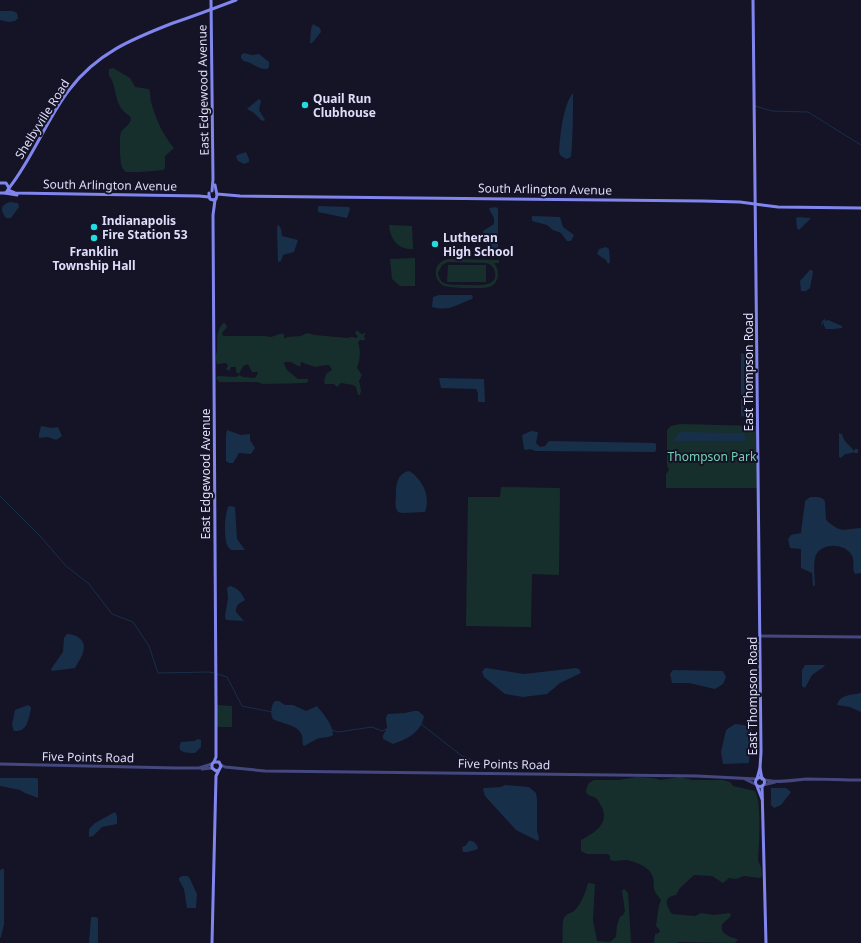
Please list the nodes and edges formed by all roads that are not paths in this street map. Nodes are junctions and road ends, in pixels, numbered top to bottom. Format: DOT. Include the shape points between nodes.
graph roads {
  1 [pos="211,0"];
  2 [pos="236,0"];
  3 [pos="753,0"];
  4 [pos="211,9"];
  5 [pos="16,177"];
  6 [pos="213,179"];
  7 [pos="0,183"];
  8 [pos="6,183"];
  9 [pos="9,189"];
  10 [pos="211,192"];
  11 [pos="2,193"];
  12 [pos="20,193"];
  13 [pos="217,193"];
  14 [pos="199,196"];
  15 [pos="228,196"];
  16 [pos="210,198"];
  17 [pos="216,199"];
  18 [pos="756,204"];
  19 [pos="861,208"];
  20 [pos="213,211"];
  21 [pos="760,636"];
  22 [pos="861,637"];
  23 [pos="216,737"];
  24 [pos="213,763"];
  25 [pos="220,763"];
  26 [pos="0,764"];
  27 [pos="175,768"];
  28 [pos="760,768"];
  29 [pos="213,769"];
  30 [pos="219,769"];
  31 [pos="265,770"];
  32 [pos="743,778"];
  33 [pos="757,779"];
  34 [pos="763,779"];
  35 [pos="861,780"];
  36 [pos="777,781"];
  37 [pos="756,785"];
  38 [pos="763,785"];
  39 [pos="215,796"];
  40 [pos="762,799"];
  41 [pos="212,943"];
  42 [pos="766,943"];
  1 -- 4 [label="main road, East Edgewood Avenue"];
  2 -- 4 [label="main road, Shelbyville Road"];
  3 -- 18 [label="main road, East Thompson Road"];
  4 -- 5 [label="main road, Shelbyville Road" via="132,39 94,63 63,98"];
  4 -- 6 [label="main road, East Edgewood Avenue"];
  5 -- 8 [label="main road" via="10,183"];
  5 -- 9 [label="main road"];
  6 -- 10 [label="main road"];
  6 -- 13 [label="main road"];
  7 -- 8 [label="main road"];
  8 -- 9 [label="main road"];
  9 -- 11 [label="main road"];
  9 -- 12 [label="main road, South Arlington Avenue" via="14,193"];
  10 -- 13 [label="main road, South Arlington Avenue"];
  10 -- 14 [label="main road, South Arlington Avenue"];
  10 -- 16 [label="main road"];
  11 -- 12 [label="main road, South Arlington Avenue"];
  12 -- 14 [label="main road, South Arlington Avenue"];
  13 -- 15 [label="main road, South Arlington Avenue"];
  13 -- 17 [label="main road"];
  14 -- 16 [label="main road, South Arlington Avenue"];
  15 -- 17 [label="main road, South Arlington Avenue"];
  15 -- 18 [label="main road, South Arlington Avenue" via="628,199"];
  16 -- 17 [label="main road, South Arlington Avenue"];
  16 -- 20 [label="main road"];
  17 -- 20 [label="main road"];
  18 -- 19 [label="main road, South Arlington Avenue" via="778,207"];
  18 -- 21 [label="main road, East Thompson Road"];
  20 -- 23 [label="main road, East Edgewood Avenue"];
  21 -- 22 [label="street"];
  21 -- 28 [label="main road, East Thompson Road"];
  23 -- 24 [label="main road, East Edgewood Avenue"];
  23 -- 25 [label="main road, East Edgewood Avenue"];
  24 -- 25 [label="main road"];
  24 -- 27 [label="street" via="199,768"];
  24 -- 29 [label="main road, East Edgewood Avenue"];
  25 -- 30 [label="main road, East Edgewood Avenue"];
  25 -- 31 [label="street" via="225,766"];
  26 -- 27 [label="street, Five Points Road"];
  27 -- 29 [label="street"];
  28 -- 33 [label="main road, East Thompson Road"];
  28 -- 34 [label="main road, East Thompson Road"];
  29 -- 30 [label="main road"];
  29 -- 39 [label="main road"];
  30 -- 31 [label="street"];
  30 -- 39 [label="main road"];
  31 -- 32 [label="street, Five Points Road"];
  32 -- 33 [label="street, Five Points Road"];
  32 -- 37 [label="street, Five Points Road"];
  33 -- 34 [label="main road"];
  33 -- 37 [label="main road, East Thompson Road"];
  34 -- 36 [label="street"];
  34 -- 38 [label="main road, East Thompson Road"];
  35 -- 36 [label="street"];
  36 -- 38 [label="street"];
  37 -- 38 [label="main road"];
  37 -- 40 [label="main road"];
  38 -- 40 [label="main road"];
  39 -- 41 [label="main road"];
  40 -- 42 [label="main road"];
}
